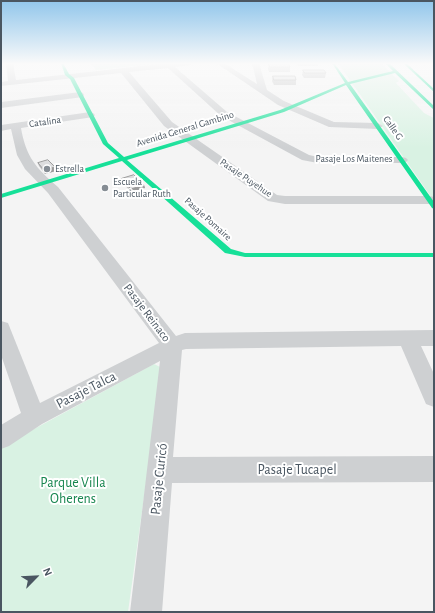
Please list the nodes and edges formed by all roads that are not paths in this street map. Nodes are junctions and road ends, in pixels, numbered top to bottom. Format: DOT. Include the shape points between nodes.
graph roads {
  1 [pos="78,92"];
  2 [pos="141,92"];
  3 [pos="198,92"];
  4 [pos="264,92"];
  5 [pos="327,92"];
  6 [pos="353,92"];
  7 [pos="417,92"];
  8 [pos="80,95"];
  9 [pos="1,105"];
  10 [pos="290,108"];
  11 [pos="434,109"];
  12 [pos="90,115"];
  13 [pos="241,123"];
  14 [pos="16,126"];
  15 [pos="378,126"];
  16 [pos="1,128"];
  17 [pos="190,139"];
  18 [pos="124,159"];
  19 [pos="402,160"];
  20 [pos="45,184"];
  21 [pos="1,196"];
  22 [pos="431,204"];
  23 [pos="434,254"];
  24 [pos="1,328"];
  25 [pos="434,338"];
  26 [pos="408,339"];
  27 [pos="172,346"];
  28 [pos="434,397"];
  29 [pos="34,417"];
  30 [pos="1,438"];
  31 [pos="160,470"];
  32 [pos="434,470"];
  33 [pos="146,612"];
  1 -- 8 [label="main road, Pasaje Pomaire"];
  2 -- 17 [label="street, Pasaje Puyehue" via="164,120"];
  3 -- 13 [label="street, Pasaje Los Maitenes" via="221,112"];
  4 -- 10 [label="street"];
  5 -- 10 [label="main road, Avenida General Gambino"];
  6 -- 15 [label="main road, Calle G"];
  7 -- 11 [label="main road"];
  8 -- 9 [label="street"];
  8 -- 12 [label="main road, Pasaje Pomaire"];
  10 -- 13 [label="main road, Avenida General Gambino"];
  10 -- 15 [label="street" via="336,126"];
  12 -- 14 [label="street, Catalina"];
  12 -- 18 [label="main road, Pasaje Pomaire" via="102,139"];
  13 -- 17 [label="main road, Avenida General Gambino"];
  13 -- 19 [label="street, Pasaje Los Maitenes" via="309,159"];
  14 -- 16 [label="street, Catalina"];
  14 -- 20 [label="street, Pasaje Reinaco" via="22,155"];
  15 -- 19 [label="main road, Calle G"];
  17 -- 18 [label="main road, Avenida General Gambino"];
  17 -- 22 [label="street, Pasaje Puyehue" via="277,199"];
  18 -- 20 [label="main road, Avenida General Gambino"];
  18 -- 23 [label="main road, Pasaje Pomaire" via="224,249 233,254"];
  19 -- 22 [label="main road, Calle G"];
  20 -- 21 [label="main road, Avenida General Gambino"];
  20 -- 27 [label="street, Pasaje Reinaco" via="53,190"];
  24 -- 29 [label="street"];
  25 -- 26 [label="street, Pasaje Reinaco"];
  26 -- 27 [label="street, Pasaje Reinaco" via="192,340"];
  26 -- 28 [label="street"];
  27 -- 29 [label="street, Pasaje Talca"];
  27 -- 31 [label="street, Pasaje Curicó"];
  29 -- 30 [label="street, Pasaje Talca"];
  31 -- 32 [label="street, Pasaje Tucapel"];
  31 -- 33 [label="street, Pasaje Curicó"];
}
